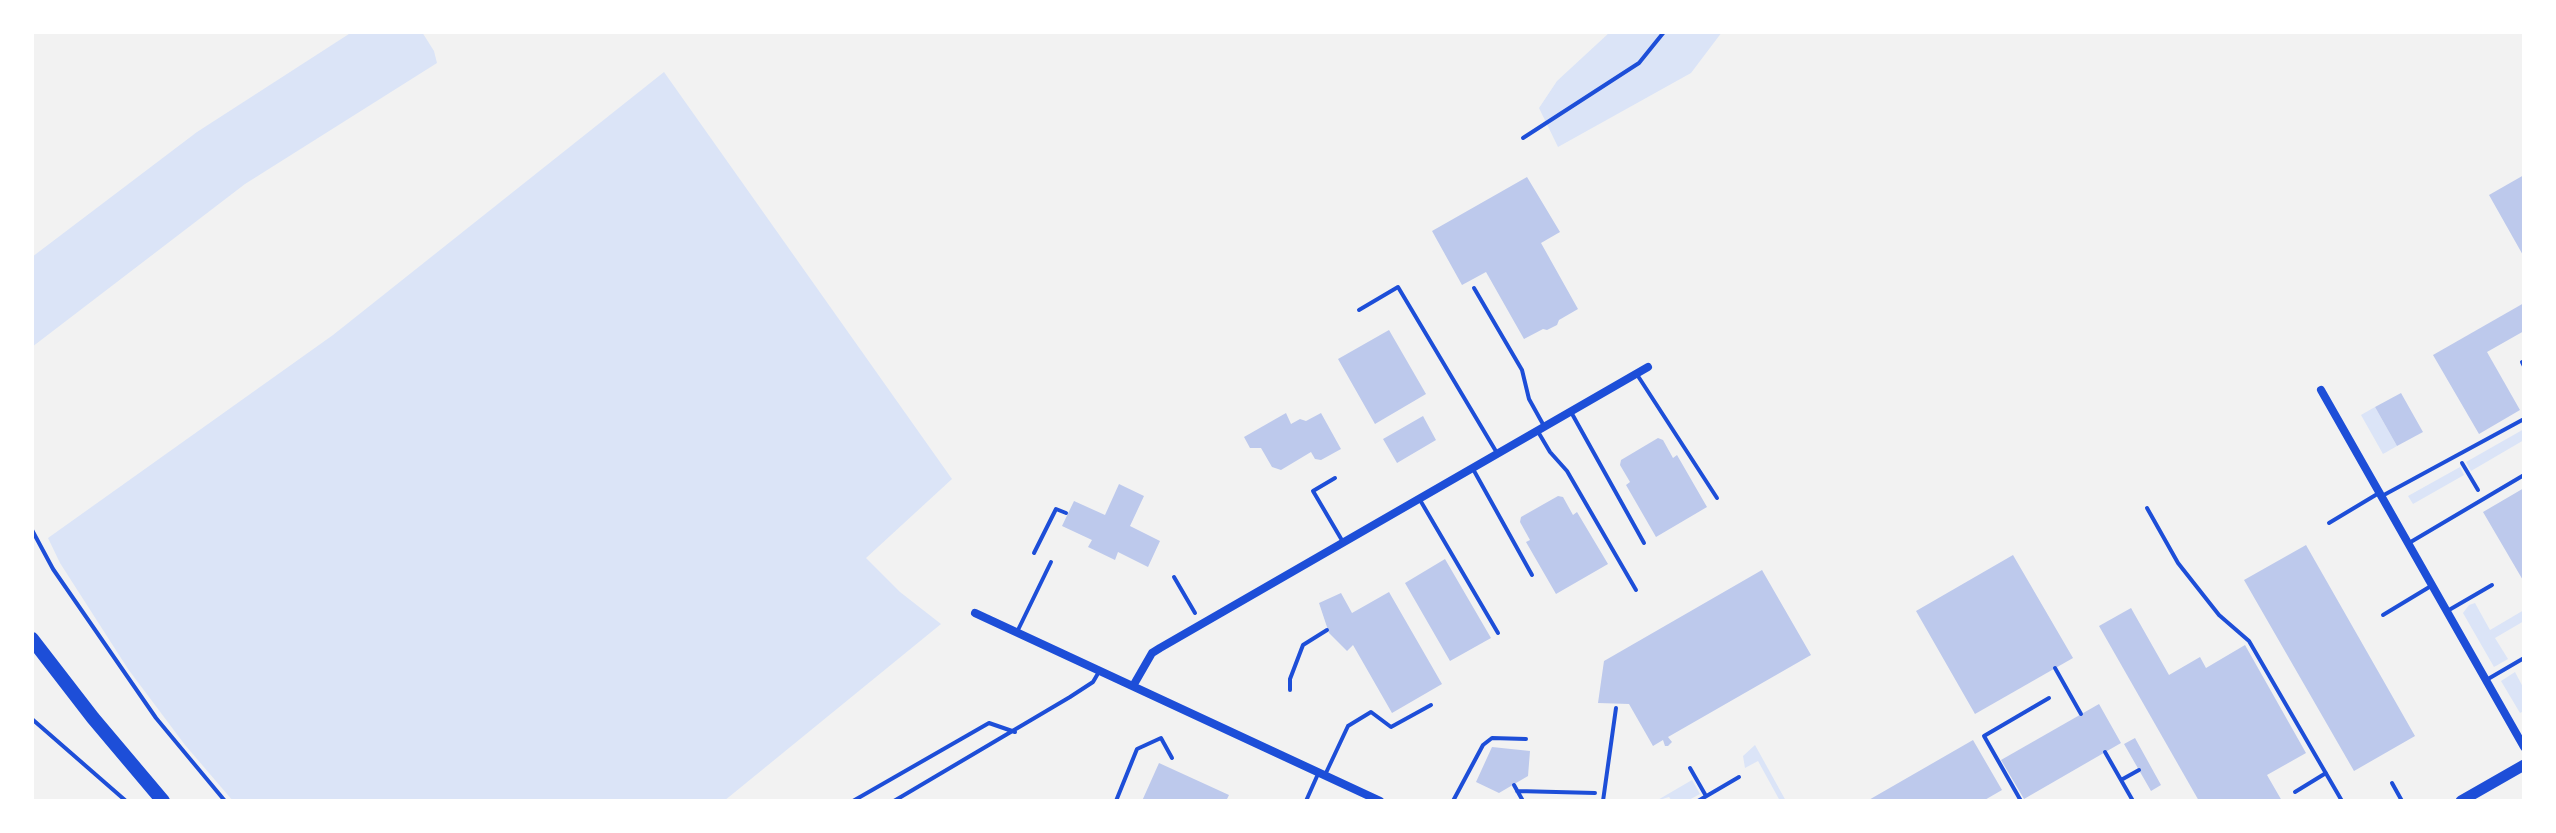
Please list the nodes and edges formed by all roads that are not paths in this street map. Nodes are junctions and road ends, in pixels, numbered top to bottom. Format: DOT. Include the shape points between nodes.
graph roads {
  1 [pos="1474,288"];
  2 [pos="1359,310"];
  3 [pos="1648,367"];
  4 [pos="1636,373"];
  5 [pos="2321,390"];
  6 [pos="1571,411"];
  7 [pos="2524,419"];
  8 [pos="1541,428"];
  9 [pos="1497,453"];
  10 [pos="1472,468"];
  11 [pos="2524,475"];
  12 [pos="1335,478"];
  13 [pos="2381,494"];
  14 [pos="1419,498"];
  15 [pos="1717,498"];
  16 [pos="2147,508"];
  17 [pos="2329,523"];
  18 [pos="1343,542"];
  19 [pos="1644,543"];
  20 [pos="2409,543"];
  21 [pos="1051,562"];
  22 [pos="1532,575"];
  23 [pos="2433,585"];
  24 [pos="2492,585"];
  25 [pos="1636,590"];
  26 [pos="2447,611"];
  27 [pos="975,613"];
  28 [pos="2383,615"];
  29 [pos="1017,632"];
  30 [pos="1498,633"];
  31 [pos="32,639"];
  32 [pos="2524,658"];
  33 [pos="1100,670"];
  34 [pos="2486,680"];
  35 [pos="1133,686"];
  36 [pos="2049,698"];
  37 [pos="1431,705"];
  38 [pos="1616,708"];
  39 [pos="1015,732"];
  40 [pos="1526,739"];
  41 [pos="2524,747"];
  42 [pos="1172,758"];
  43 [pos="2524,765"];
  44 [pos="2326,773"];
  45 [pos="1322,774"];
  46 [pos="2392,783"];
  47 [pos="2295,792"];
  48 [pos="163,801"];
  49 [pos="853,801"];
  50 [pos="894,801"];
  51 [pos="1116,801"];
  52 [pos="1306,801"];
  53 [pos="1380,801"];
  54 [pos="1453,801"];
  55 [pos="1603,801"];
  56 [pos="2021,801"];
  57 [pos="2342,801"];
  58 [pos="2402,801"];
  59 [pos="2461,801"];
  1 -- 8 [label="lane" via="1522,370"];
  2 -- 9 [label="lane" via="1398,287"];
  3 -- 4 [label="street"];
  4 -- 6 [label="street"];
  4 -- 15 [label="lane"];
  5 -- 13 [label="street"];
  6 -- 8 [label="street"];
  6 -- 19 [label="lane"];
  7 -- 13 [label="lane"];
  8 -- 9 [label="street"];
  8 -- 25 [label="lane" via="1550,452 1567,471"];
  9 -- 10 [label="street"];
  10 -- 14 [label="street"];
  10 -- 22 [label="lane"];
  11 -- 20 [label="lane"];
  12 -- 18 [label="lane" via="1313,491"];
  13 -- 17 [label="lane"];
  13 -- 20 [label="street"];
  14 -- 18 [label="street"];
  14 -- 30 [label="lane"];
  16 -- 44 [label="lane" via="2178,563 2219,615 2249,641"];
  18 -- 35 [label="street" via="1152,653"];
  20 -- 23 [label="street"];
  21 -- 29 [label="lane"];
  23 -- 26 [label="street"];
  23 -- 28 [label="lane"];
  24 -- 26 [label="lane"];
  26 -- 34 [label="street"];
  27 -- 29 [label="street"];
  29 -- 33 [label="street"];
  31 -- 48 [label="main road"];
  32 -- 34 [label="lane"];
  33 -- 35 [label="street"];
  33 -- 39 [label="lane" via="1093,682"];
  34 -- 41 [label="street"];
  35 -- 45 [label="street"];
  36 -- 56 [label="lane" via="1984,736"];
  37 -- 45 [label="lane" via="1391,727 1371,712 1348,726"];
  38 -- 55 [label="lane"];
  39 -- 49 [label="lane" via="989,723"];
  39 -- 50 [label="lane"];
  40 -- 54 [label="lane" via="1492,738 1483,745"];
  42 -- 51 [label="lane" via="1161,738 1137,749"];
  43 -- 59 [label="street"];
  44 -- 47 [label="lane"];
  44 -- 57 [label="lane"];
  45 -- 52 [label="lane"];
  45 -- 53 [label="street"];
  46 -- 58 [label="lane"];
}
